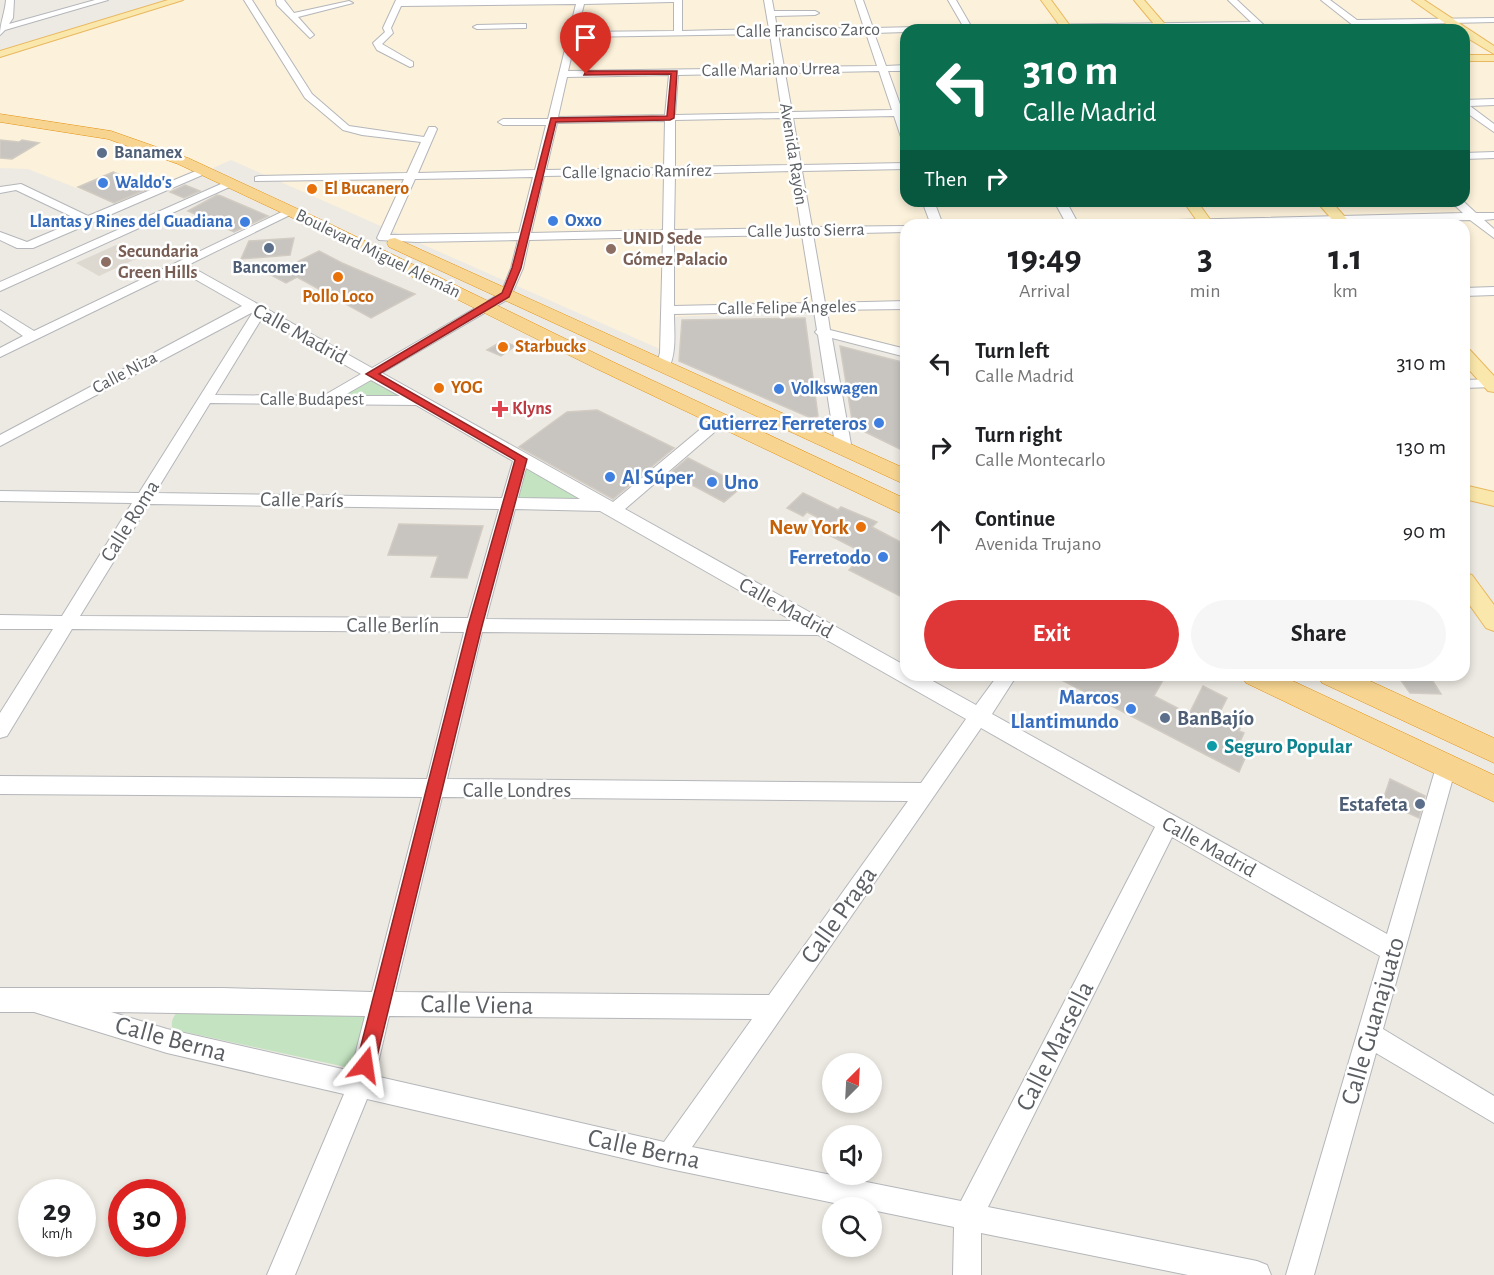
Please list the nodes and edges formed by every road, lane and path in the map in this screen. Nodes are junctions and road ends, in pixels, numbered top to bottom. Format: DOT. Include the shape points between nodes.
graph roads {
  1 [pos="10,0"];
  2 [pos="77,0"];
  3 [pos="104,0"];
  4 [pos="164,0"];
  5 [pos="178,0"];
  6 [pos="248,0"];
  7 [pos="280,0"];
  8 [pos="672,0"];
  9 [pos="678,0"];
  10 [pos="768,0"];
  11 [pos="860,0"];
  12 [pos="952,0"];
  13 [pos="1046,0"];
  14 [pos="1139,0"];
  15 [pos="1232,0"];
  16 [pos="1325,0"];
  17 [pos="1417,0"];
  18 [pos="580,1"];
  19 [pos="399,2"];
  20 [pos="459,2"];
  21 [pos="347,7"];
  22 [pos="815,13"];
  23 [pos="770,14"];
  24 [pos="292,16"];
  25 [pos="482,16"];
  26 [pos="1494,20"];
  27 [pos="1449,21"];
  28 [pos="1355,23"];
  29 [pos="965,24"];
  30 [pos="1064,24"];
  31 [pos="1160,24"];
  32 [pos="1259,24"];
  33 [pos="1453,24"];
  34 [pos="3,25"];
  35 [pos="83,26"];
  36 [pos="523,26"];
  37 [pos="870,30"];
  38 [pos="900,30"];
  39 [pos="773,32"];
  40 [pos="678,34"];
  41 [pos="310,35"];
  42 [pos="573,35"];
  43 [pos="1470,36"];
  44 [pos="0,49"];
  45 [pos="1494,51"];
  46 [pos="0,54"];
  47 [pos="1470,58"];
  48 [pos="1494,58"];
  49 [pos="410,64"];
  50 [pos="900,68"];
  51 [pos="883,69"];
  52 [pos="779,70"];
  53 [pos="674,72"];
  54 [pos="565,74"];
  55 [pos="1494,102"];
  56 [pos="1470,104"];
  57 [pos="0,107"];
  58 [pos="900,108"];
  59 [pos="1470,110"];
  60 [pos="900,113"];
  61 [pos="0,114"];
  62 [pos="48,115"];
  63 [pos="786,116"];
  64 [pos="0,118"];
  65 [pos="670,118"];
  66 [pos="553,121"];
  67 [pos="503,122"];
  68 [pos="0,125"];
  69 [pos="1494,129"];
  70 [pos="131,142"];
  71 [pos="1494,155"];
  72 [pos="1470,156"];
  73 [pos="900,166"];
  74 [pos="795,169"];
  75 [pos="203,171"];
  76 [pos="669,171"];
  77 [pos="540,174"];
  78 [pos="411,176"];
  79 [pos="259,179"];
  80 [pos="230,183"];
  81 [pos="0,190"];
  82 [pos="296,202"];
  83 [pos="1328,207"];
  84 [pos="1463,207"];
  85 [pos="1494,216"];
  86 [pos="1474,217"];
  87 [pos="1339,219"];
  88 [pos="1421,219"];
  89 [pos="87,220"];
  90 [pos="320,225"];
  91 [pos="900,229"];
  92 [pos="806,231"];
  93 [pos="668,234"];
  94 [pos="0,235"];
  95 [pos="378,235"];
  96 [pos="1494,235"];
  97 [pos="525,237"];
  98 [pos="179,265"];
  99 [pos="0,287"];
  100 [pos="1494,291"];
  101 [pos="1470,292"];
  102 [pos="506,295"];
  103 [pos="900,305"];
  104 [pos="485,307"];
  105 [pos="818,307"];
  106 [pos="255,308"];
  107 [pos="668,310"];
  108 [pos="0,314"];
  109 [pos="822,332"];
  110 [pos="33,337"];
  111 [pos="900,352"];
  112 [pos="0,353"];
  113 [pos="1470,360"];
  114 [pos="663,367"];
  115 [pos="372,374"];
  116 [pos="1470,384"];
  117 [pos="1493,384"];
  118 [pos="205,399"];
  119 [pos="326,400"];
  120 [pos="419,401"];
  121 [pos="720,420"];
  122 [pos="0,441"];
  123 [pos="844,450"];
  124 [pos="521,459"];
  125 [pos="900,475"];
  126 [pos="1470,493"];
  127 [pos="0,496"];
  128 [pos="144,498"];
  129 [pos="1494,499"];
  130 [pos="508,504"];
  131 [pos="900,505"];
  132 [pos="608,508"];
  133 [pos="1470,589"];
  134 [pos="0,622"];
  135 [pos="67,622"];
  136 [pos="1494,622"];
  137 [pos="475,626"];
  138 [pos="822,628"];
  139 [pos="900,672"];
  140 [pos="915,681"];
  141 [pos="1004,681"];
  142 [pos="1268,681"];
  143 [pos="1344,681"];
  144 [pos="978,717"];
  145 [pos="0,730"];
  146 [pos="1494,751"];
  147 [pos="1446,766"];
  148 [pos="1494,781"];
  149 [pos="0,785"];
  150 [pos="434,789"];
  151 [pos="1494,789"];
  152 [pos="926,792"];
  153 [pos="1168,824"];
  154 [pos="1394,951"];
  155 [pos="0,999"];
  156 [pos="36,1001"];
  157 [pos="381,1004"];
  158 [pos="775,1007"];
  159 [pos="1369,1035"];
  160 [pos="360,1085"];
  161 [pos="1494,1110"];
  162 [pos="670,1156"];
  163 [pos="968,1217"];
  164 [pos="281,1275"];
  165 [pos="967,1275"];
  166 [pos="1257,1275"];
  167 [pos="1300,1275"];
  1 -- 34 [label="street"];
  2 -- 34 [label="street"];
  3 -- 34 [label="street"];
  4 -- 35 [label="main road"];
  5 -- 35 [label="main road"];
  6 -- 78 [label="street" via="308,96 346,128 430,135"];
  7 -- 24 [label="street"];
  8 -- 18 [label="street"];
  9 -- 40 [label="street"];
  10 -- 23 [label="street, Avenida Rayón"];
  11 -- 37 [label="street"];
  12 -- 29 [label="street"];
  13 -- 30 [label="main road"];
  14 -- 31 [label="main road"];
  15 -- 32 [label="street"];
  16 -- 28 [label="street"];
  17 -- 27 [label="main road"];
  18 -- 25 [label="street"];
  18 -- 42 [label="street"];
  19 -- 20 [label="street"];
  19 -- 49 [label="street" via="387,36 377,43"];
  20 -- 25 [label="street"];
  21 -- 24 [label="street"];
  22 -- 23 [label="street"];
  23 -- 39 [label="street, Avenida Rayón"];
  24 -- 41 [label="street"];
  25 -- 36 [label="street"];
  26 -- 27 [label="street"];
  27 -- 28 [label="street"];
  27 -- 33 [label="main road"];
  35 -- 44 [label="main road"];
  35 -- 46 [label="main road"];
  37 -- 38 [label="street, Calle Francisco Zarco"];
  37 -- 39 [label="street, Calle Francisco Zarco"];
  37 -- 51 [label="street"];
  39 -- 40 [label="street, Calle Francisco Zarco"];
  39 -- 52 [label="street, Avenida Rayón"];
  40 -- 42 [label="street, Calle Francisco Zarco"];
  42 -- 54 [label="street"];
  43 -- 45 [label="main road"];
  47 -- 48 [label="main road"];
  50 -- 51 [label="street, Calle Mariano Urrea"];
  51 -- 52 [label="street, Calle Mariano Urrea"];
  51 -- 58 [label="street"];
  52 -- 53 [label="street, Calle Mariano Urrea"];
  52 -- 63 [label="street, Avenida Rayón"];
  53 -- 54 [label="street, Calle Mariano Urrea"];
  53 -- 65 [label="street"];
  54 -- 66 [label="street"];
  55 -- 56 [label="street"];
  57 -- 62 [label="highway, Boulevard Miguel Alemán"];
  59 -- 69 [label="street"];
  60 -- 63 [label="street"];
  61 -- 62 [label="highway"];
  62 -- 79 [label="highway, Boulevard Miguel Alemán" via="160,139"];
  63 -- 65 [label="street"];
  63 -- 74 [label="street, Avenida Rayón"];
  64 -- 70 [label="highway" via="83,129"];
  65 -- 66 [label="street"];
  65 -- 76 [label="street"];
  66 -- 67 [label="street"];
  66 -- 77 [label="street"];
  68 -- 70 [label="highway" via="105,142"];
  70 -- 75 [label="highway"];
  71 -- 72 [label="street"];
  73 -- 74 [label="street, Calle Ignacio Ramírez"];
  74 -- 76 [label="street, Calle Ignacio Ramírez"];
  74 -- 92 [label="street, Avenida Rayón"];
  75 -- 80 [label="highway"];
  75 -- 89 [label="street"];
  76 -- 77 [label="street, Calle Ignacio Ramírez"];
  76 -- 93 [label="street"];
  77 -- 78 [label="street, Calle Ignacio Ramírez"];
  77 -- 97 [label="street"];
  78 -- 79 [label="street, Calle Ignacio Ramírez"];
  78 -- 95 [label="street"];
  79 -- 82 [label="highway, Boulevard Miguel Alemán"];
  80 -- 82 [label="highway" via="256,185"];
  80 -- 99 [label="street"];
  81 -- 89 [label="street" via="17,186"];
  82 -- 90 [label="highway, Boulevard Miguel Alemán"];
  82 -- 98 [label="street"];
  83 -- 87 [label="main road"];
  84 -- 86 [label="street"];
  85 -- 86 [label="street"];
  86 -- 88 [label="street"];
  86 -- 96 [label="street"];
  89 -- 94 [label="street" via="24,246"];
  90 -- 95 [label="highway, Boulevard Miguel Alemán" via="370,240 377,241"];
  90 -- 104 [label="highway, Boulevard Miguel Alemán"];
  91 -- 92 [label="street, Calle Justo Sierra"];
  92 -- 93 [label="street, Calle Justo Sierra"];
  92 -- 105 [label="street, Avenida Rayón"];
  93 -- 97 [label="street, Calle Justo Sierra"];
  93 -- 107 [label="street"];
  95 -- 97 [label="street, Calle Justo Sierra"];
  95 -- 102 [label="highway, Boulevard Miguel Alemán"];
  97 -- 102 [label="street"];
  98 -- 106 [label="street, Calle Madrid"];
  98 -- 110 [label="street"];
  100 -- 101 [label="street"];
  102 -- 104 [label="street"];
  102 -- 114 [label="highway, Boulevard Miguel Alemán"];
  103 -- 105 [label="street, Calle Felipe Ángeles"];
  104 -- 115 [label="street"];
  104 -- 121 [label="highway, Boulevard Miguel Alemán"];
  105 -- 107 [label="street, Calle Felipe Ángeles"];
  105 -- 109 [label="street, Avenida Rayón"];
  106 -- 115 [label="street, Calle Madrid"];
  106 -- 118 [label="street, Calle Roma"];
  106 -- 122 [label="street, Calle Niza"];
  107 -- 114 [label="street"];
  108 -- 110 [label="street"];
  109 -- 111 [label="street"];
  109 -- 123 [label="street, Avenida Rayón"];
  110 -- 112 [label="street"];
  113 -- 117 [label="main road"];
  114 -- 123 [label="highway, Boulevard Miguel Alemán"];
  115 -- 119 [label="street"];
  115 -- 120 [label="street, Calle Madrid"];
  116 -- 117 [label="street"];
  118 -- 119 [label="street, Calle Budapest"];
  118 -- 128 [label="street, Calle Roma"];
  119 -- 120 [label="street, Calle Budapest"];
  120 -- 124 [label="street, Calle Madrid"];
  121 -- 131 [label="highway, Boulevard Miguel Alemán"];
  121 -- 132 [label="street"];
  123 -- 125 [label="highway, Boulevard Miguel Alemán"];
  124 -- 130 [label="street"];
  124 -- 132 [label="street, Calle Madrid"];
  126 -- 129 [label="main road"];
  127 -- 128 [label="street, Calle París"];
  128 -- 130 [label="street, Calle París"];
  128 -- 135 [label="street, Calle Roma"];
  130 -- 132 [label="street, Calle París"];
  130 -- 137 [label="street"];
  132 -- 138 [label="street, Calle Madrid"];
  133 -- 136 [label="main road"];
  134 -- 135 [label="street, Calle Berlín"];
  135 -- 137 [label="street, Calle Berlín"];
  135 -- 145 [label="street, Calle Roma"];
  137 -- 138 [label="street, Calle Berlín"];
  137 -- 150 [label="street"];
  138 -- 139 [label="street, Calle Madrid"];
  140 -- 144 [label="street, Calle Madrid"];
  141 -- 144 [label="street, Calle Praga"];
  142 -- 147 [label="highway"];
  143 -- 146 [label="highway"];
  144 -- 152 [label="street, Calle Praga"];
  144 -- 153 [label="street, Calle Madrid"];
  147 -- 148 [label="highway"];
  147 -- 151 [label="highway"];
  147 -- 154 [label="street, Calle Guanajuato"];
  149 -- 150 [label="street, Calle Londres"];
  150 -- 152 [label="street, Calle Londres"];
  150 -- 157 [label="street"];
  152 -- 158 [label="street, Calle Praga"];
  153 -- 154 [label="street, Calle Madrid"];
  153 -- 163 [label="street, Calle Marsella"];
  154 -- 159 [label="street, Calle Guanajuato"];
  155 -- 156 [label="street, Calle Viena"];
  156 -- 157 [label="street, Calle Viena"];
  156 -- 160 [label="street, Calle Berna" via="167,1041"];
  157 -- 158 [label="street, Calle Viena"];
  157 -- 160 [label="street"];
  158 -- 162 [label="street, Calle Praga"];
  159 -- 161 [label="street"];
  159 -- 167 [label="street, Calle Guanajuato"];
  160 -- 162 [label="street, Calle Berna"];
  160 -- 164 [label="street"];
  162 -- 163 [label="street, Calle Berna"];
  163 -- 165 [label="street, Calle Marsella"];
  163 -- 166 [label="street, Calle Berna"];
}
